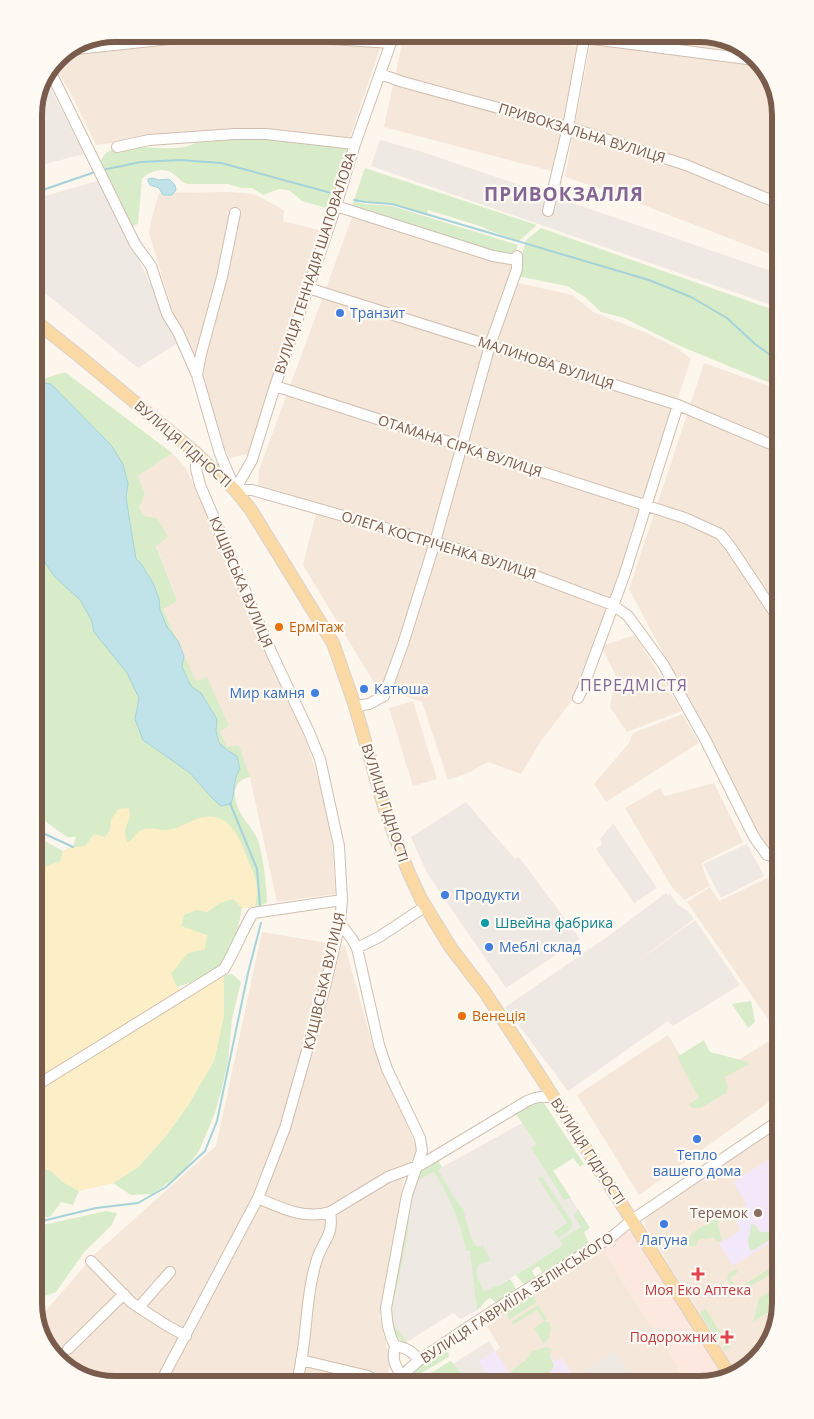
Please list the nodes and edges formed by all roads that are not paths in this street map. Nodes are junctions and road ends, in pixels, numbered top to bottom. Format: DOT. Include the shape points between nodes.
graph roads {
  1 [pos="120,42"];
  2 [pos="391,42"];
  3 [pos="584,43"];
  4 [pos="634,43"];
  5 [pos="90,47"];
  6 [pos="744,58"];
  7 [pos="380,74"];
  8 [pos="53,78"];
  9 [pos="568,127"];
  10 [pos="355,144"];
  11 [pos="117,147"];
  12 [pos="772,201"];
  13 [pos="336,208"];
  14 [pos="548,211"];
  15 [pos="235,213"];
  16 [pos="308,288"];
  17 [pos="43,327"];
  18 [pos="490,345"];
  19 [pos="196,375"];
  20 [pos="274,386"];
  21 [pos="678,405"];
  22 [pos="772,445"];
  23 [pos="461,447"];
  24 [pos="196,453"];
  25 [pos="235,490"];
  26 [pos="645,505"];
  27 [pos="435,542"];
  28 [pos="613,605"];
  29 [pos="772,609"];
  30 [pos="578,698"];
  31 [pos="355,706"];
  32 [pos="772,856"];
  33 [pos="342,900"];
  34 [pos="426,906"];
  35 [pos="340,923"];
  36 [pos="357,948"];
  37 [pos="42,1082"];
  38 [pos="554,1098"];
  39 [pos="772,1125"];
  40 [pos="418,1166"];
  41 [pos="258,1198"];
  42 [pos="330,1212"];
  43 [pos="632,1220"];
  44 [pos="91,1262"];
  45 [pos="170,1272"];
  46 [pos="124,1294"];
  47 [pos="138,1307"];
  48 [pos="186,1336"];
  49 [pos="395,1346"];
  50 [pos="68,1349"];
  51 [pos="301,1360"];
  52 [pos="420,1360"];
  53 [pos="727,1370"];
  54 [pos="164,1376"];
  55 [pos="298,1376"];
  56 [pos="368,1376"];
  57 [pos="402,1376"];
  1 -- 5 [label="street"];
  2 -- 7 [label="street, ВУЛИЦЯ ГЕННАДІЯ ШАПОВАЛОВА"];
  3 -- 9 [label="street"];
  4 -- 6 [label="street"];
  7 -- 9 [label="street, ПРИВОКЗАЛЬНА ВУЛИЦЯ"];
  7 -- 10 [label="street, ВУЛИЦЯ ГЕННАДІЯ ШАПОВАЛОВА"];
  8 -- 19 [label="street" via="135,244 151,266 167,314"];
  9 -- 12 [label="street, ПРИВОКЗАЛЬНА ВУЛИЦЯ" via="686,165"];
  9 -- 14 [label="street"];
  10 -- 11 [label="street" via="266,134 235,134 149,140"];
  10 -- 13 [label="street, ВУЛИЦЯ ГЕННАДІЯ ШАПОВАЛОВА"];
  13 -- 16 [label="street, ВУЛИЦЯ ГЕННАДІЯ ШАПОВАЛОВА"];
  13 -- 18 [label="street" via="493,256 517,258 517,268"];
  15 -- 19 [label="street"];
  16 -- 18 [label="street, МАЛИНОВА ВУЛИЦЯ"];
  16 -- 20 [label="street, ВУЛИЦЯ ГЕННАДІЯ ШАПОВАЛОВА"];
  17 -- 24 [label="main road, ВУЛИЦЯ ГІДНОСТІ"];
  18 -- 21 [label="street, МАЛИНОВА ВУЛИЦЯ"];
  18 -- 23 [label="street"];
  19 -- 25 [label="street" via="220,454"];
  20 -- 23 [label="street, ОТАМАНА СІРКА ВУЛИЦЯ"];
  20 -- 25 [label="street, ВУЛИЦЯ ГЕННАДІЯ ШАПОВАЛОВА" via="252,460"];
  21 -- 22 [label="street, МАЛИНОВА ВУЛИЦЯ"];
  21 -- 26 [label="street"];
  23 -- 26 [label="street, ОТАМАНА СІРКА ВУЛИЦЯ"];
  23 -- 27 [label="street"];
  24 -- 25 [label="main road, ВУЛИЦЯ ГІДНОСТІ"];
  24 -- 33 [label="street, КУЩІВСЬКА ВУЛИЦЯ" via="200,485 320,759 339,846"];
  25 -- 27 [label="street, ОЛЕГА КОСТРІЧЕНКА ВУЛИЦЯ" via="252,490"];
  25 -- 31 [label="main road, ВУЛИЦЯ ГІДНОСТІ" via="251,510 333,643"];
  26 -- 28 [label="street"];
  26 -- 29 [label="street, ОТАМАНА СІРКА ВУЛИЦЯ" via="720,534"];
  27 -- 28 [label="street, ОЛЕГА КОСТРІЧЕНКА ВУЛИЦЯ"];
  27 -- 31 [label="street" via="384,696 369,704"];
  28 -- 30 [label="street"];
  28 -- 32 [label="street" via="628,616 663,664 754,837 767,855"];
  31 -- 34 [label="main road, ВУЛИЦЯ ГІДНОСТІ" via="390,826"];
  33 -- 35 [label="street, КУЩІВСЬКА ВУЛИЦЯ"];
  33 -- 37 [label="street" via="253,913 224,969"];
  34 -- 36 [label="street"];
  34 -- 38 [label="main road, ВУЛИЦЯ ГІДНОСТІ"];
  35 -- 36 [label="street"];
  35 -- 41 [label="street, КУЩІВСЬКА ВУЛИЦЯ" via="302,1074"];
  36 -- 40 [label="street" via="384,1061 420,1138 422,1151"];
  38 -- 40 [label="street" via="535,1097"];
  38 -- 43 [label="main road, ВУЛИЦЯ ГІДНОСТІ"];
  39 -- 43 [label="street, ВУЛИЦЯ ГАВРИЇЛА ЗЕЛІНСЬКОГО"];
  40 -- 42 [label="street" via="388,1177"];
  40 -- 49 [label="street" via="406,1194 386,1308 390,1338"];
  41 -- 42 [label="street" via="288,1212 311,1215"];
  41 -- 48 [label="street, КУЩІВСЬКА ВУЛИЦЯ"];
  42 -- 51 [label="street" via="331,1231 318,1258"];
  43 -- 52 [label="street, ВУЛИЦЯ ГАВРИЇЛА ЗЕЛІНСЬКОГО" via="614,1235"];
  43 -- 53 [label="main road, ВУЛИЦЯ ГІДНОСТІ"];
  44 -- 46 [label="street"];
  45 -- 47 [label="street"];
  46 -- 47 [label="street"];
  46 -- 50 [label="street"];
  47 -- 48 [label="street"];
  48 -- 54 [label="street, КУЩІВСЬКА ВУЛИЦЯ"];
  49 -- 52 [label="street" via="413,1352"];
  49 -- 57 [label="street" via="392,1356"];
  51 -- 55 [label="street"];
  51 -- 56 [label="street"];
  52 -- 57 [label="street, ВУЛИЦЯ ГАВРИЇЛА ЗЕЛІНСЬКОГО"];
}
